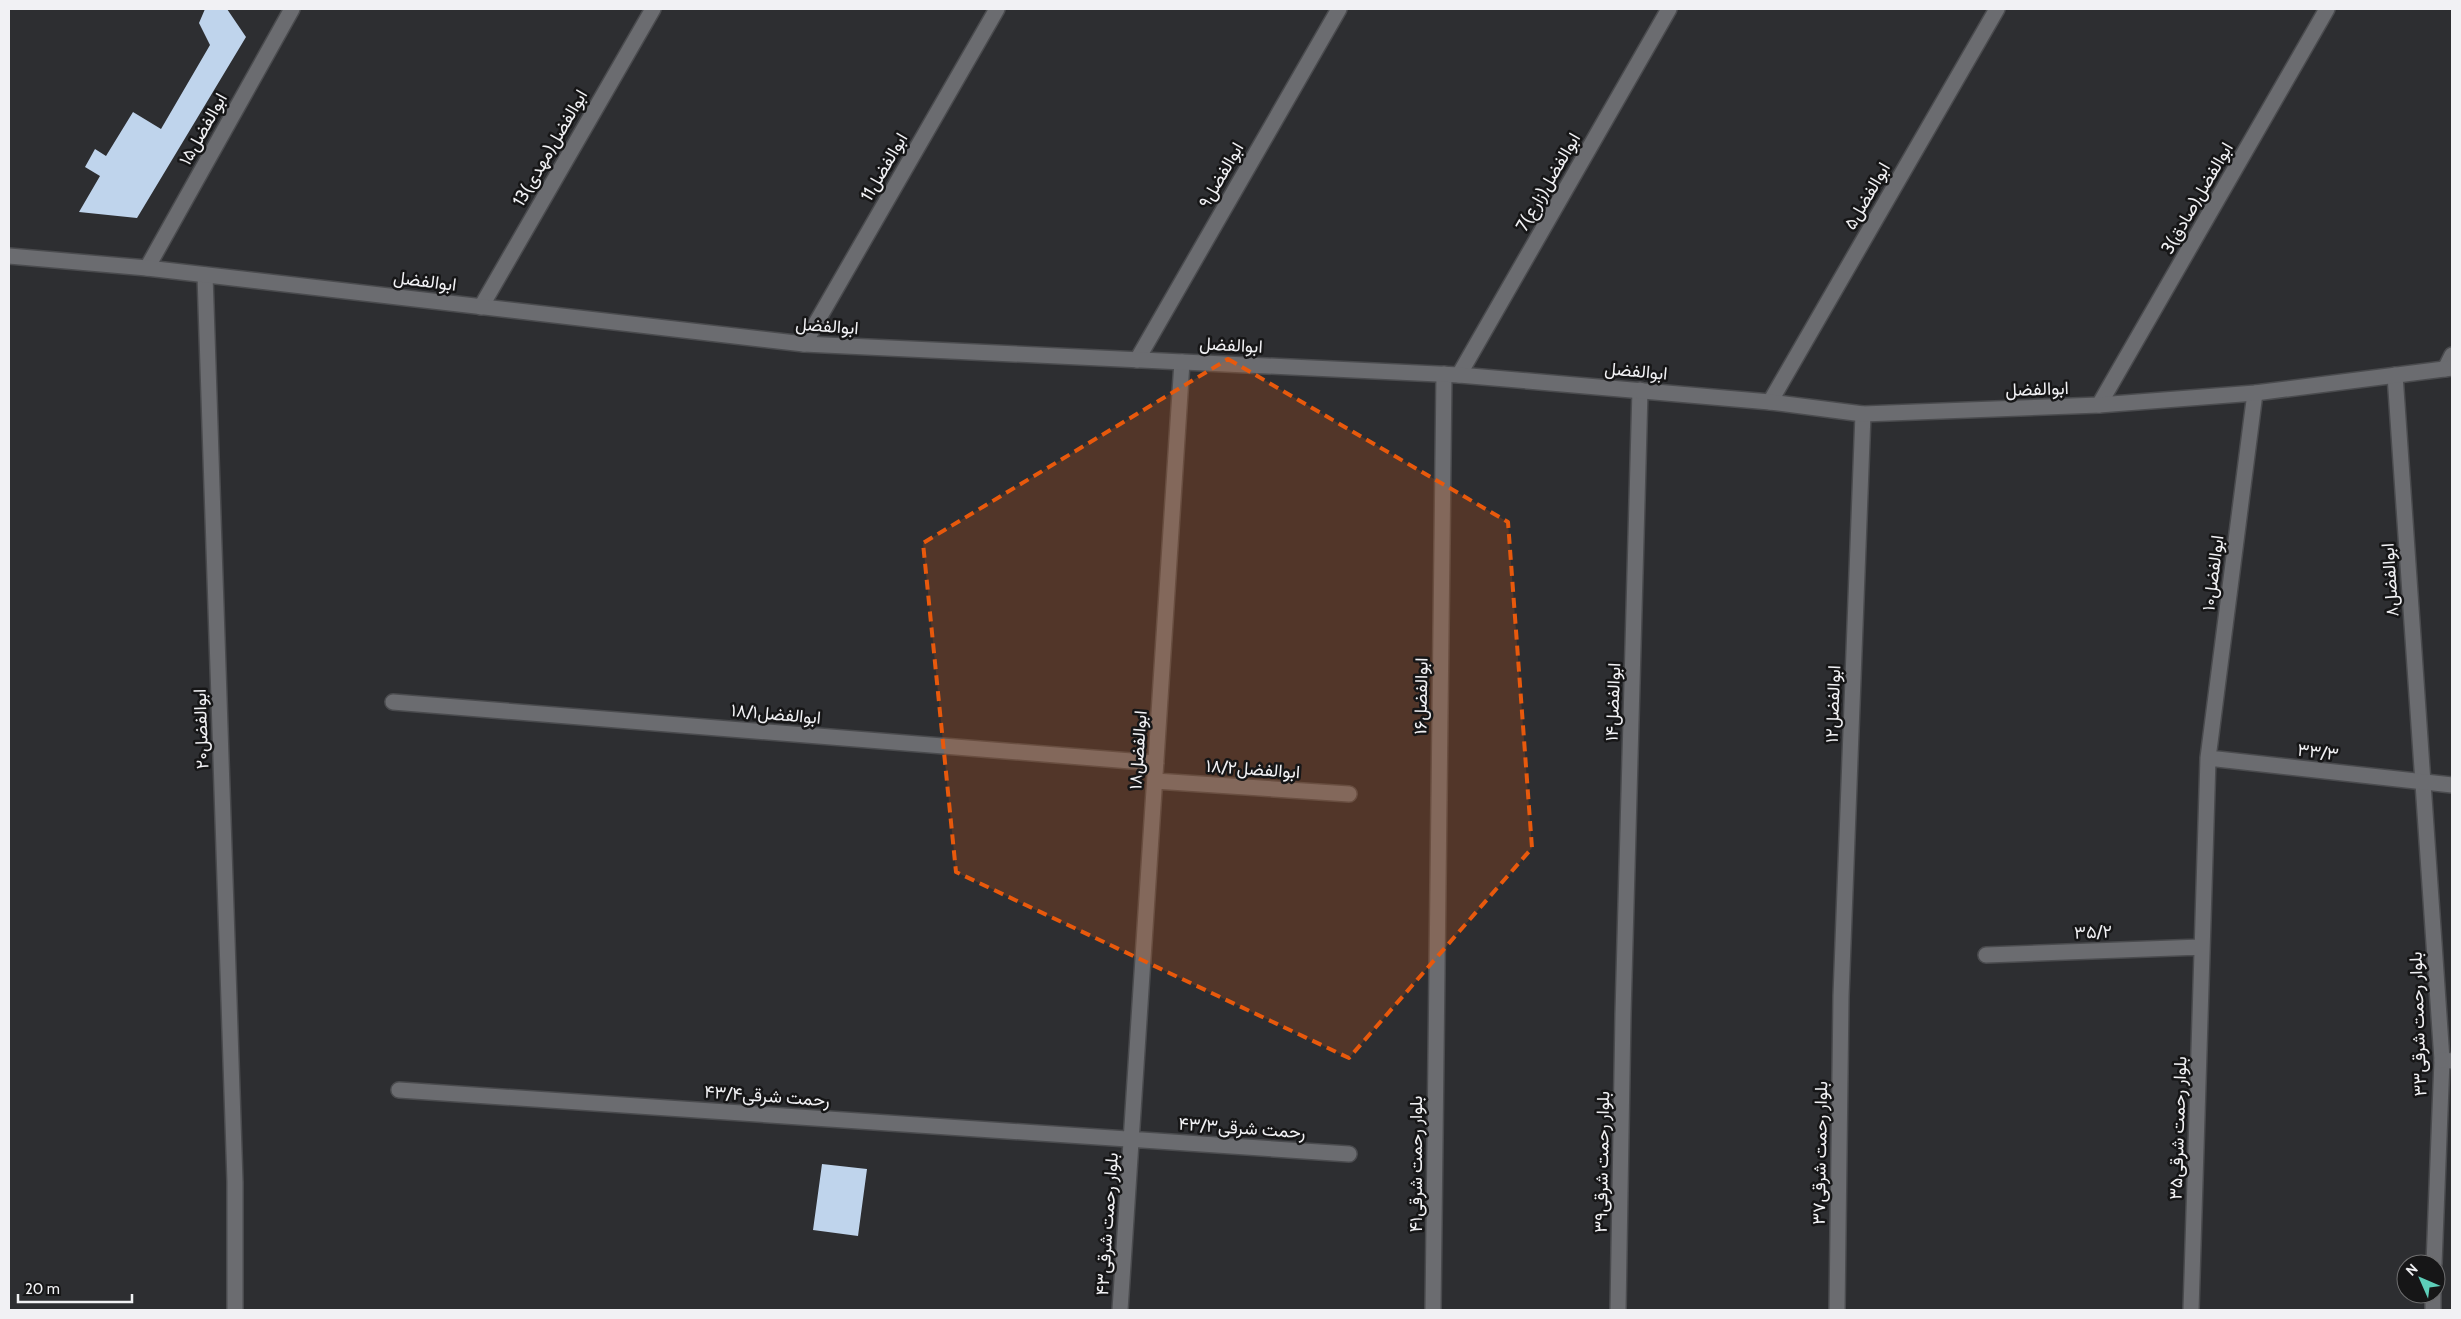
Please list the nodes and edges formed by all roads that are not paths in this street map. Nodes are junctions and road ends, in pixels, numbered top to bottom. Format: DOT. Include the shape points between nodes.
graph roads {
  1 [pos="292,9"];
  2 [pos="652,9"];
  3 [pos="997,9"];
  4 [pos="1339,9"];
  5 [pos="1669,9"];
  6 [pos="1997,9"];
  7 [pos="2327,9"];
  8 [pos="9,256"];
  9 [pos="147,268"];
  10 [pos="205,275"];
  11 [pos="481,306"];
  12 [pos="804,344"];
  13 [pos="2452,356"];
  14 [pos="1137,360"];
  15 [pos="1182,362"];
  16 [pos="2448,368"];
  17 [pos="1451,374"];
  18 [pos="2394,375"];
  19 [pos="1640,390"];
  20 [pos="2255,393"];
  21 [pos="1770,402"];
  22 [pos="2099,405"];
  23 [pos="1863,414"];
  24 [pos="393,702"];
  25 [pos="2208,758"];
  26 [pos="1156,763"];
  27 [pos="1155,781"];
  28 [pos="2423,783"];
  29 [pos="2452,785"];
  30 [pos="1349,794"];
  31 [pos="2201,947"];
  32 [pos="1986,955"];
  33 [pos="1841,996"];
  34 [pos="1623,1014"];
  35 [pos="1436,1018"];
  36 [pos="2447,1060"];
  37 [pos="399,1090"];
  38 [pos="1132,1140"];
  39 [pos="1349,1154"];
  40 [pos="2435,1254"];
  41 [pos="235,1310"];
  42 [pos="1120,1310"];
  43 [pos="1433,1310"];
  44 [pos="1618,1310"];
  45 [pos="1837,1310"];
  46 [pos="2191,1310"];
  1 -- 9 [label="street, ابوالفضل۱۵"];
  2 -- 11 [label="street, 13ابوالفضل(مهدی)"];
  3 -- 12 [label="street, 11ابوالفضل"];
  4 -- 14 [label="street, ابوالفضل۹"];
  5 -- 17 [label="street, 7ابوالفضل(زارع)"];
  6 -- 21 [label="street, ابوالفضل۵"];
  7 -- 22 [label="street, 3ابوالفضل(صادق)"];
  8 -- 9 [label="street, ابوالفضل"];
  9 -- 10 [label="street, ابوالفضل"];
  10 -- 11 [label="street, ابوالفضل"];
  10 -- 41 [label="street, ابوالفضل۲۰" via="235,1182"];
  11 -- 12 [label="street, ابوالفضل"];
  12 -- 14 [label="street, ابوالفضل"];
  13 -- 16 [label="street"];
  14 -- 15 [label="street, ابوالفضل"];
  15 -- 17 [label="street, ابوالفضل"];
  15 -- 26 [label="street, ابوالفضل۱۸"];
  16 -- 18 [label="street, ابوالفضل"];
  17 -- 19 [label="street, ابوالفضل"];
  17 -- 35 [label="street, ابوالفضل۱۶"];
  18 -- 20 [label="street, ابوالفضل"];
  18 -- 28 [label="street, ابوالفضل۸"];
  19 -- 21 [label="street, ابوالفضل"];
  19 -- 34 [label="street, ابوالفضل۱۴"];
  20 -- 22 [label="street, ابوالفضل"];
  20 -- 25 [label="street, ابوالفضل۱۰"];
  21 -- 23 [label="street, ابوالفضل"];
  22 -- 23 [label="street, ابوالفضل"];
  23 -- 33 [label="street, ابوالفضل۱۲"];
  24 -- 26 [label="street, ابوالفضل۱۸/۱"];
  25 -- 28 [label="street, ۳۳/۳"];
  25 -- 31 [label="street, ابوالفضل۱۰"];
  26 -- 27 [label="street, ابوالفضل۱۸"];
  27 -- 30 [label="street, ۱۸/۲ابوالفضل"];
  27 -- 38 [label="street, ابوالفضل۱۸"];
  28 -- 29 [label="street, ۳۳/۳"];
  28 -- 36 [label="street, بلوار رحمت شرقی۳۳"];
  31 -- 32 [label="street, ۳۵/۲"];
  31 -- 46 [label="street, بلوار رحمت شرقی۳۵"];
  33 -- 45 [label="street, بلوار رحمت شرقی۳۷"];
  34 -- 44 [label="street, بلوار رحمت شرقی۳۹"];
  35 -- 43 [label="street, بلوار رحمت شرقی۴۱"];
  36 -- 40 [label="street, بلوار رحمت شرقی۳۳"];
  37 -- 38 [label="street, ۴۳/۴رحمت شرقی"];
  38 -- 39 [label="street, ۴۳/۳رحمت شرقی"];
  38 -- 42 [label="street, بلوار رحمت شرقی۴۳"];
}
